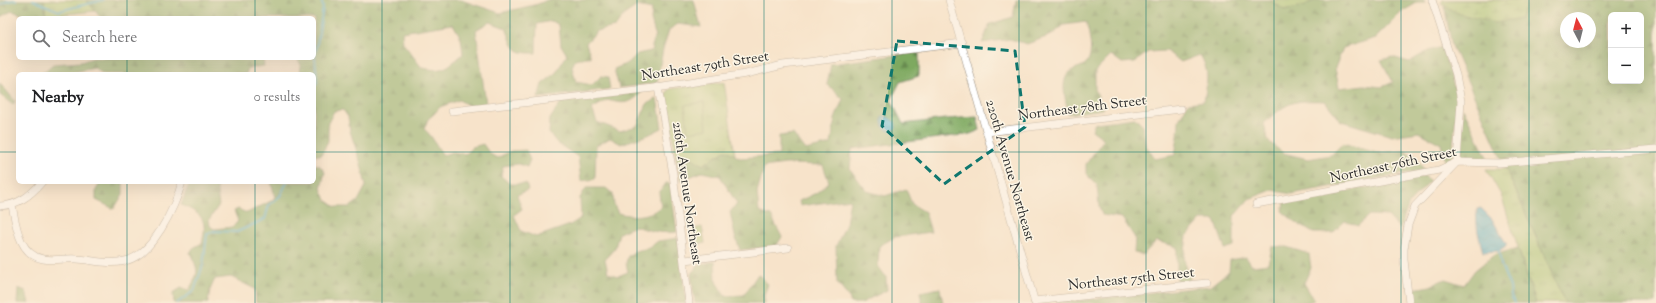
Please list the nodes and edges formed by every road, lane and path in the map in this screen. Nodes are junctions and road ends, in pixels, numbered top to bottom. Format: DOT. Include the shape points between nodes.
graph roads {
  1 [pos="949,0"];
  2 [pos="1432,0"];
  3 [pos="962,43"];
  4 [pos="658,87"];
  5 [pos="1181,108"];
  6 [pos="452,111"];
  7 [pos="987,132"];
  8 [pos="1656,148"];
  9 [pos="1457,162"];
  10 [pos="40,184"];
  11 [pos="181,184"];
  12 [pos="1256,204"];
  13 [pos="12,205"];
  14 [pos="0,206"];
  15 [pos="788,248"];
  16 [pos="685,260"];
  17 [pos="1207,282"];
  18 [pos="1035,302"];
  19 [pos="690,303"];
  20 [pos="1409,303"];
  1 -- 3 [label="street, 220th Avenue Northeast"];
  2 -- 9 [label="street" via="1456,74 1461,101"];
  3 -- 4 [label="street, Northeast 79th Street" via="783,65 746,74"];
  3 -- 7 [label="street, 220th Avenue Northeast"];
  4 -- 6 [label="street, Northeast 79th Street"];
  4 -- 16 [label="street, 216th Avenue Northeast"];
  5 -- 7 [label="street, Northeast 78th Street"];
  7 -- 18 [label="street, 220th Avenue Northeast"];
  8 -- 9 [label="street, Northeast 76th Street" via="1499,163"];
  9 -- 12 [label="street, Northeast 76th Street" via="1439,170"];
  9 -- 20 [label="street" via="1415,206 1408,226 1404,260"];
  10 -- 13 [label="street" via="25,199"];
  11 -- 13 [label="street" via="161,230 138,256 126,261 102,263 77,259 44,260 34,257 26,250 21,240"];
  13 -- 14 [label="street"];
  15 -- 16 [label="street"];
  16 -- 19 [label="street, 216th Avenue Northeast"];
  17 -- 18 [label="street, Northeast 75th Street"];
}
